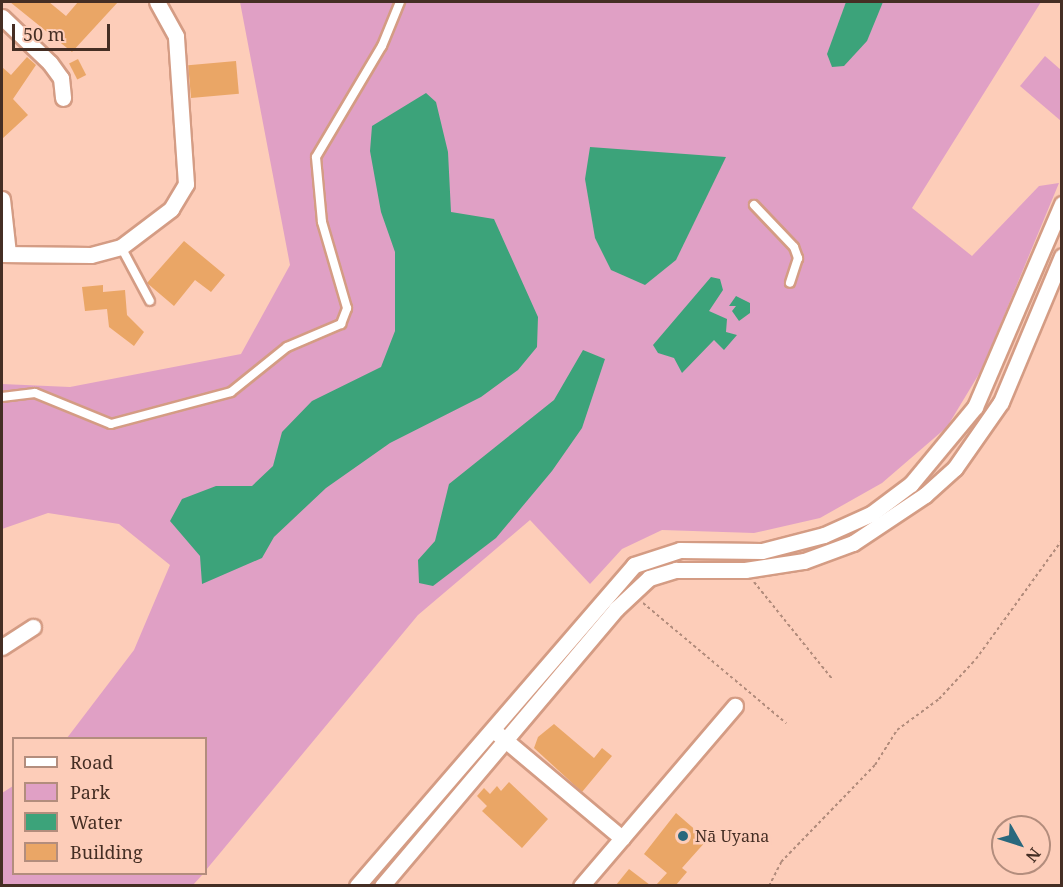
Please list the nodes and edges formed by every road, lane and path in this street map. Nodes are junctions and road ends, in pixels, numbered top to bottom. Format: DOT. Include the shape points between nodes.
graph roads {
  1 [pos="157,2"];
  2 [pos="400,2"];
  3 [pos="2,17"];
  4 [pos="63,98"];
  5 [pos="2,199"];
  6 [pos="1062,204"];
  7 [pos="754,205"];
  8 [pos="121,248"];
  9 [pos="4,253"];
  10 [pos="1062,256"];
  11 [pos="790,283"];
  12 [pos="150,301"];
  13 [pos="2,397"];
  14 [pos="1062,540"];
  15 [pos="745,570"];
  16 [pos="633,594"];
  17 [pos="33,627"];
  18 [pos="2,647"];
  19 [pos="833,680"];
  20 [pos="735,706"];
  21 [pos="786,723"];
  22 [pos="491,728"];
  23 [pos="505,740"];
  24 [pos="622,838"];
  25 [pos="372,868"];
  26 [pos="387,884"];
  27 [pos="357,885"];
  28 [pos="582,885"];
  29 [pos="769,885"];
  1 -- 8 [label="street" via="176,36 186,184 171,208"];
  2 -- 13 [label="lane" via="382,46 316,158 322,222 347,308 342,324 287,347 231,392 111,424 35,393"];
  3 -- 4 [label="street" via="50,63 61,78"];
  5 -- 9 [label="street"];
  6 -- 22 [label="street" via="975,407 962,430 910,484 871,514 824,535 762,550 680,550 634,565"];
  7 -- 11 [label="lane" via="794,247 798,258"];
  8 -- 9 [label="street" via="91,255"];
  8 -- 12 [label="lane"];
  10 -- 15 [label="street" via="1001,402 955,468 886,525 853,543 804,561"];
  14 -- 29 [label="path" via="976,659 939,699 897,730 875,765 781,862"];
  15 -- 16 [label="street" via="676,570 649,578"];
  15 -- 19 [label="path"];
  16 -- 21 [label="path"];
  16 -- 23 [label="street"];
  17 -- 18 [label="street"];
  20 -- 24 [label="street"];
  22 -- 23 [label="street"];
  22 -- 25 [label="street"];
  23 -- 24 [label="street"];
  23 -- 26 [label="street"];
  24 -- 28 [label="street"];
  25 -- 26 [label="street"];
  25 -- 27 [label="street"];
}
